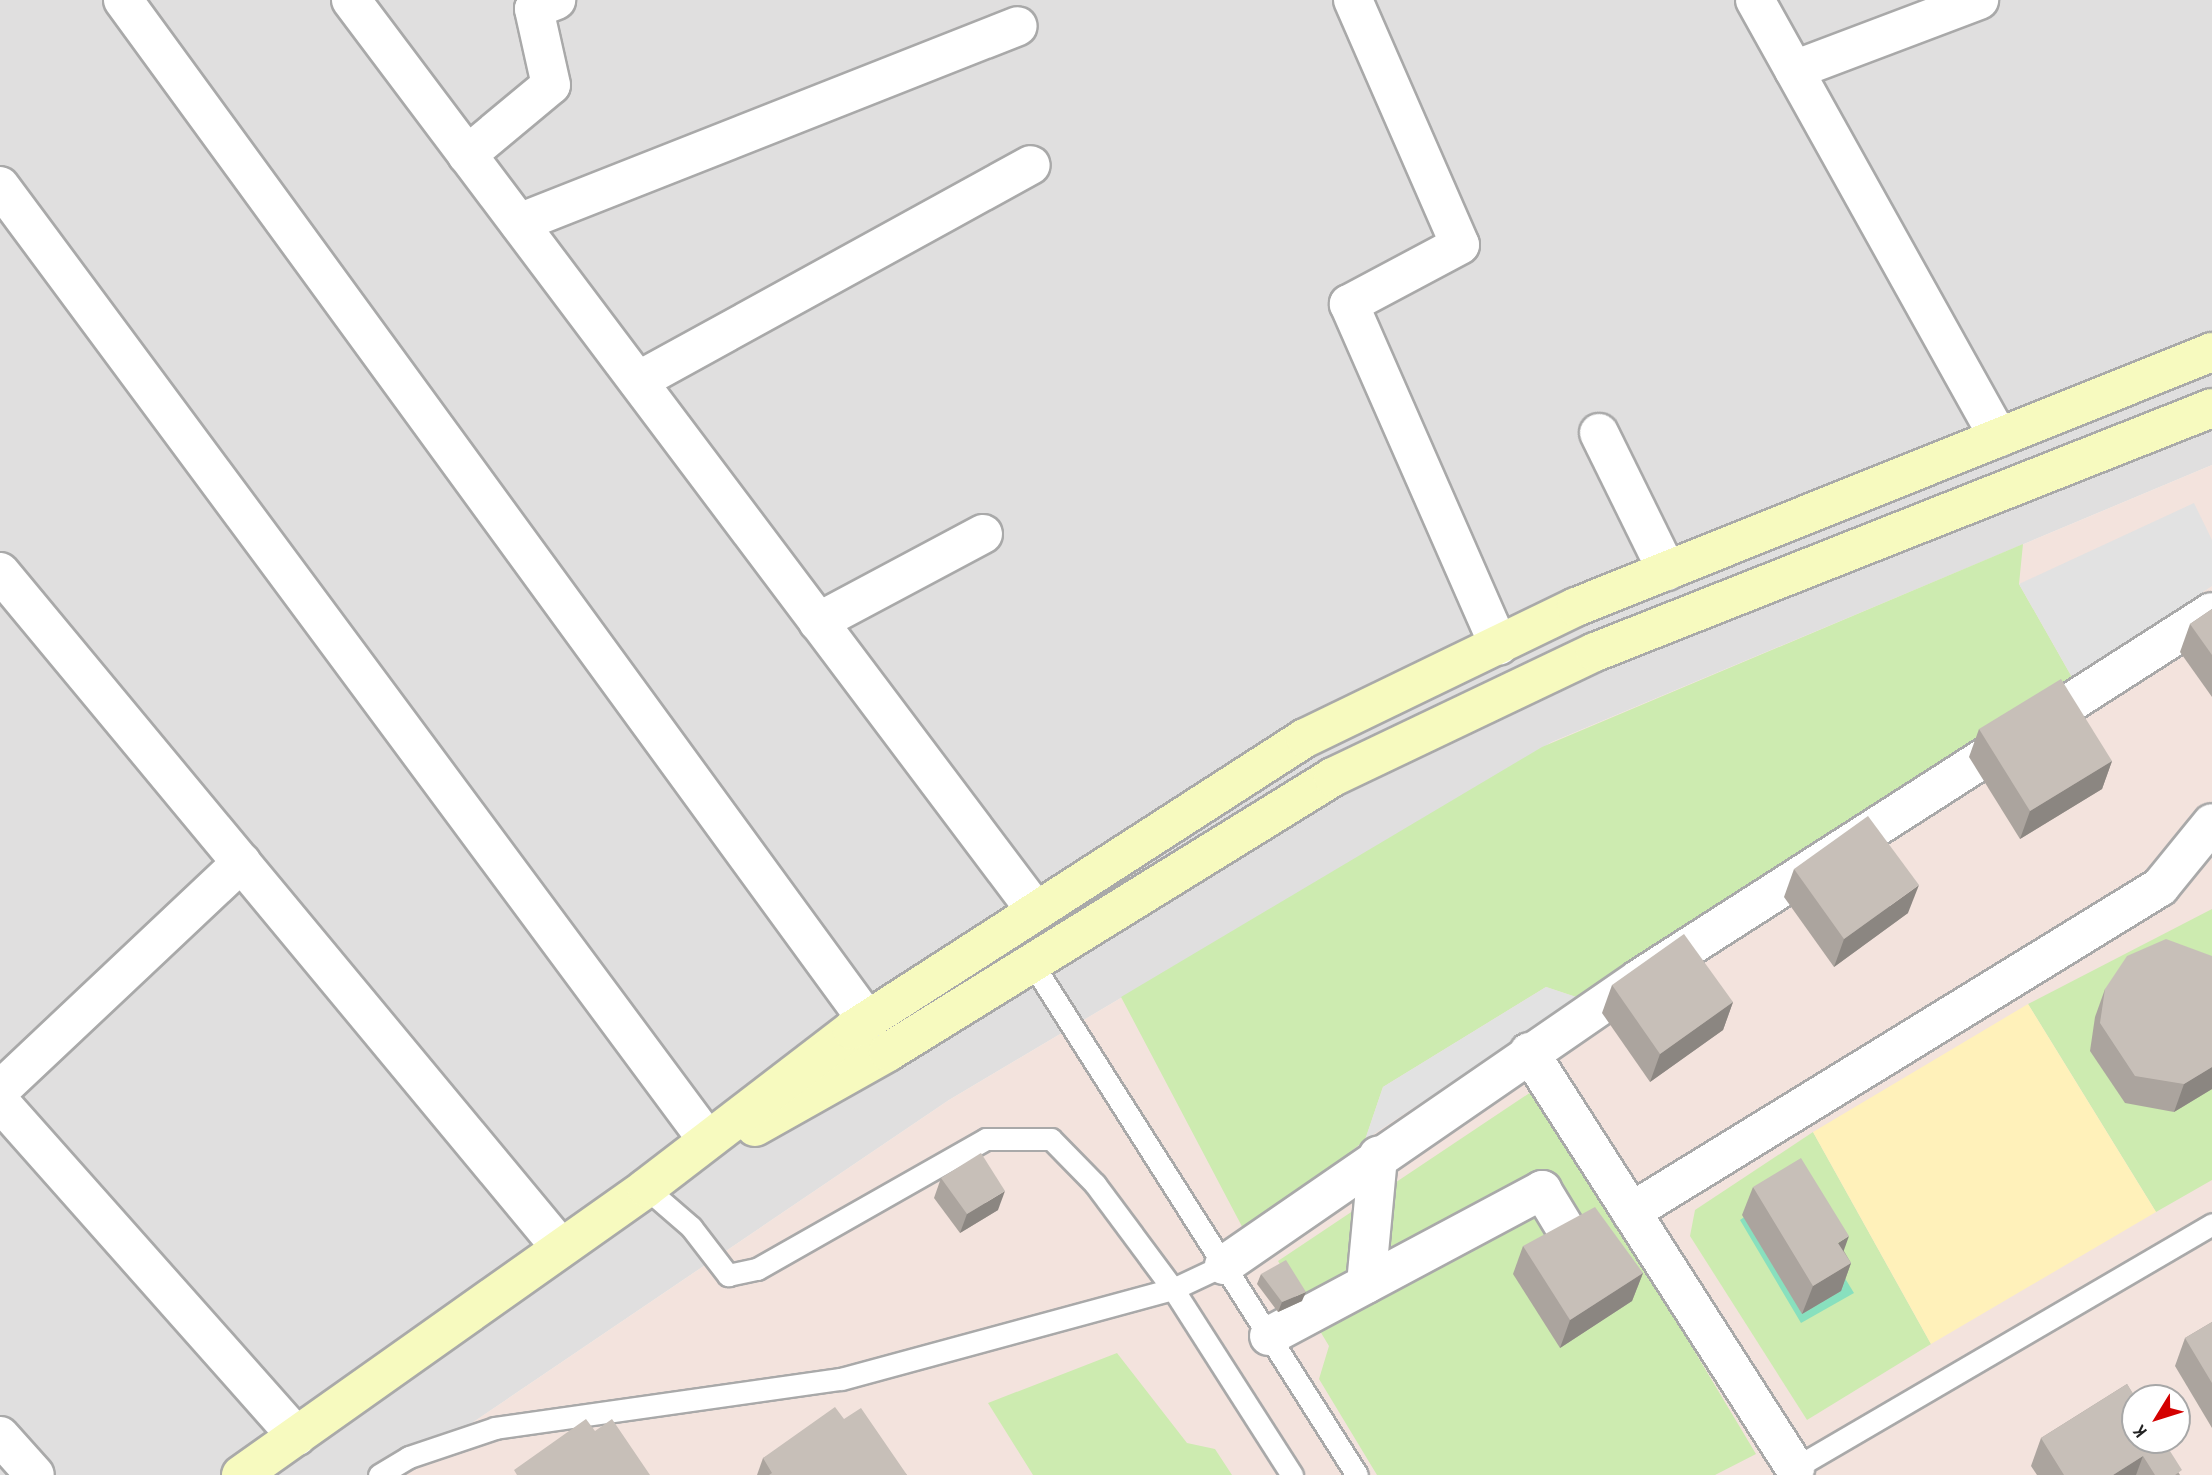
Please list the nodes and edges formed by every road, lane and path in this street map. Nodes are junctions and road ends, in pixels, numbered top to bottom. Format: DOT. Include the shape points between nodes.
graph roads {
  1 [pos="123,0"];
  2 [pos="351,0"];
  3 [pos="556,0"];
  4 [pos="1353,0"];
  5 [pos="1755,0"];
  6 [pos="1979,0"];
  7 [pos="1904,13"];
  8 [pos="1018,26"];
  9 [pos="1794,71"];
  10 [pos="467,155"];
  11 [pos="1031,165"];
  12 [pos="0,186"];
  13 [pos="519,223"];
  14 [pos="2212,352"];
  15 [pos="638,382"];
  16 [pos="2212,408"];
  17 [pos="1599,433"];
  18 [pos="1999,438"];
  19 [pos="982,534"];
  20 [pos="1667,571"];
  21 [pos="2,580"];
  22 [pos="2212,612"];
  23 [pos="818,622"];
  24 [pos="1499,645"];
  25 [pos="2210,833"];
  26 [pos="242,862"];
  27 [pos="1036,911"];
  28 [pos="1032,963"];
  29 [pos="867,1020"];
  30 [pos="1529,1052"];
  31 [pos="0,1090"];
  32 [pos="0,1102"];
  33 [pos="706,1138"];
  34 [pos="1378,1156"];
  35 [pos="646,1188"];
  36 [pos="1631,1212"];
  37 [pos="2212,1224"];
  38 [pos="1573,1241"];
  39 [pos="561,1248"];
  40 [pos="1224,1265"];
  41 [pos="1366,1284"];
  42 [pos="1172,1289"];
  43 [pos="1269,1336"];
  44 [pos="0,1436"];
  45 [pos="297,1436"];
  46 [pos="1789,1471"];
  47 [pos="35,1475"];
  48 [pos="241,1475"];
  49 [pos="379,1475"];
  50 [pos="1292,1475"];
  51 [pos="1357,1475"];
  1 -- 29 [label="street"];
  2 -- 10 [label="street"];
  3 -- 10 [label="street" via="534,9 551,85"];
  4 -- 24 [label="street" via="1460,245 1349,304"];
  5 -- 9 [label="street"];
  6 -- 7 [label="street"];
  7 -- 9 [label="street"];
  8 -- 13 [label="street"];
  9 -- 18 [label="street"];
  10 -- 13 [label="street"];
  11 -- 15 [label="street"];
  12 -- 33 [label="street"];
  13 -- 15 [label="street"];
  14 -- 18 [label="main road"];
  15 -- 23 [label="street"];
  16 -- 28 [label="main road" via="1595,652 1333,777"];
  17 -- 20 [label="street"];
  18 -- 20 [label="main road"];
  19 -- 23 [label="street"];
  20 -- 24 [label="main road"];
  21 -- 26 [label="street"];
  22 -- 30 [label="street"];
  23 -- 27 [label="street"];
  24 -- 27 [label="main road" via="1305,738"];
  25 -- 36 [label="street" via="2160,887"];
  26 -- 31 [label="street"];
  26 -- 39 [label="street"];
  27 -- 29 [label="main road"];
  28 -- 35 [label="main road"];
  28 -- 40 [label="lane"];
  29 -- 33 [label="main road"];
  30 -- 34 [label="street"];
  30 -- 36 [label="street"];
  32 -- 45 [label="street"];
  33 -- 35 [label="main road"];
  34 -- 40 [label="street"];
  34 -- 41 [label="street"];
  35 -- 39 [label="main road"];
  35 -- 42 [label="lane" via="691,1227 728,1275 757,1269 986,1139 1051,1139 1095,1184"];
  36 -- 46 [label="street"];
  37 -- 46 [label="lane"];
  38 -- 41 [label="street" via="1542,1190"];
  39 -- 45 [label="main road"];
  40 -- 42 [label="lane"];
  40 -- 43 [label="lane"];
  41 -- 43 [label="street"];
  42 -- 49 [label="lane" via="841,1379 495,1428 409,1457"];
  42 -- 50 [label="lane"];
  43 -- 51 [label="lane"];
  44 -- 47 [label="street"];
  45 -- 48 [label="main road"];
}
